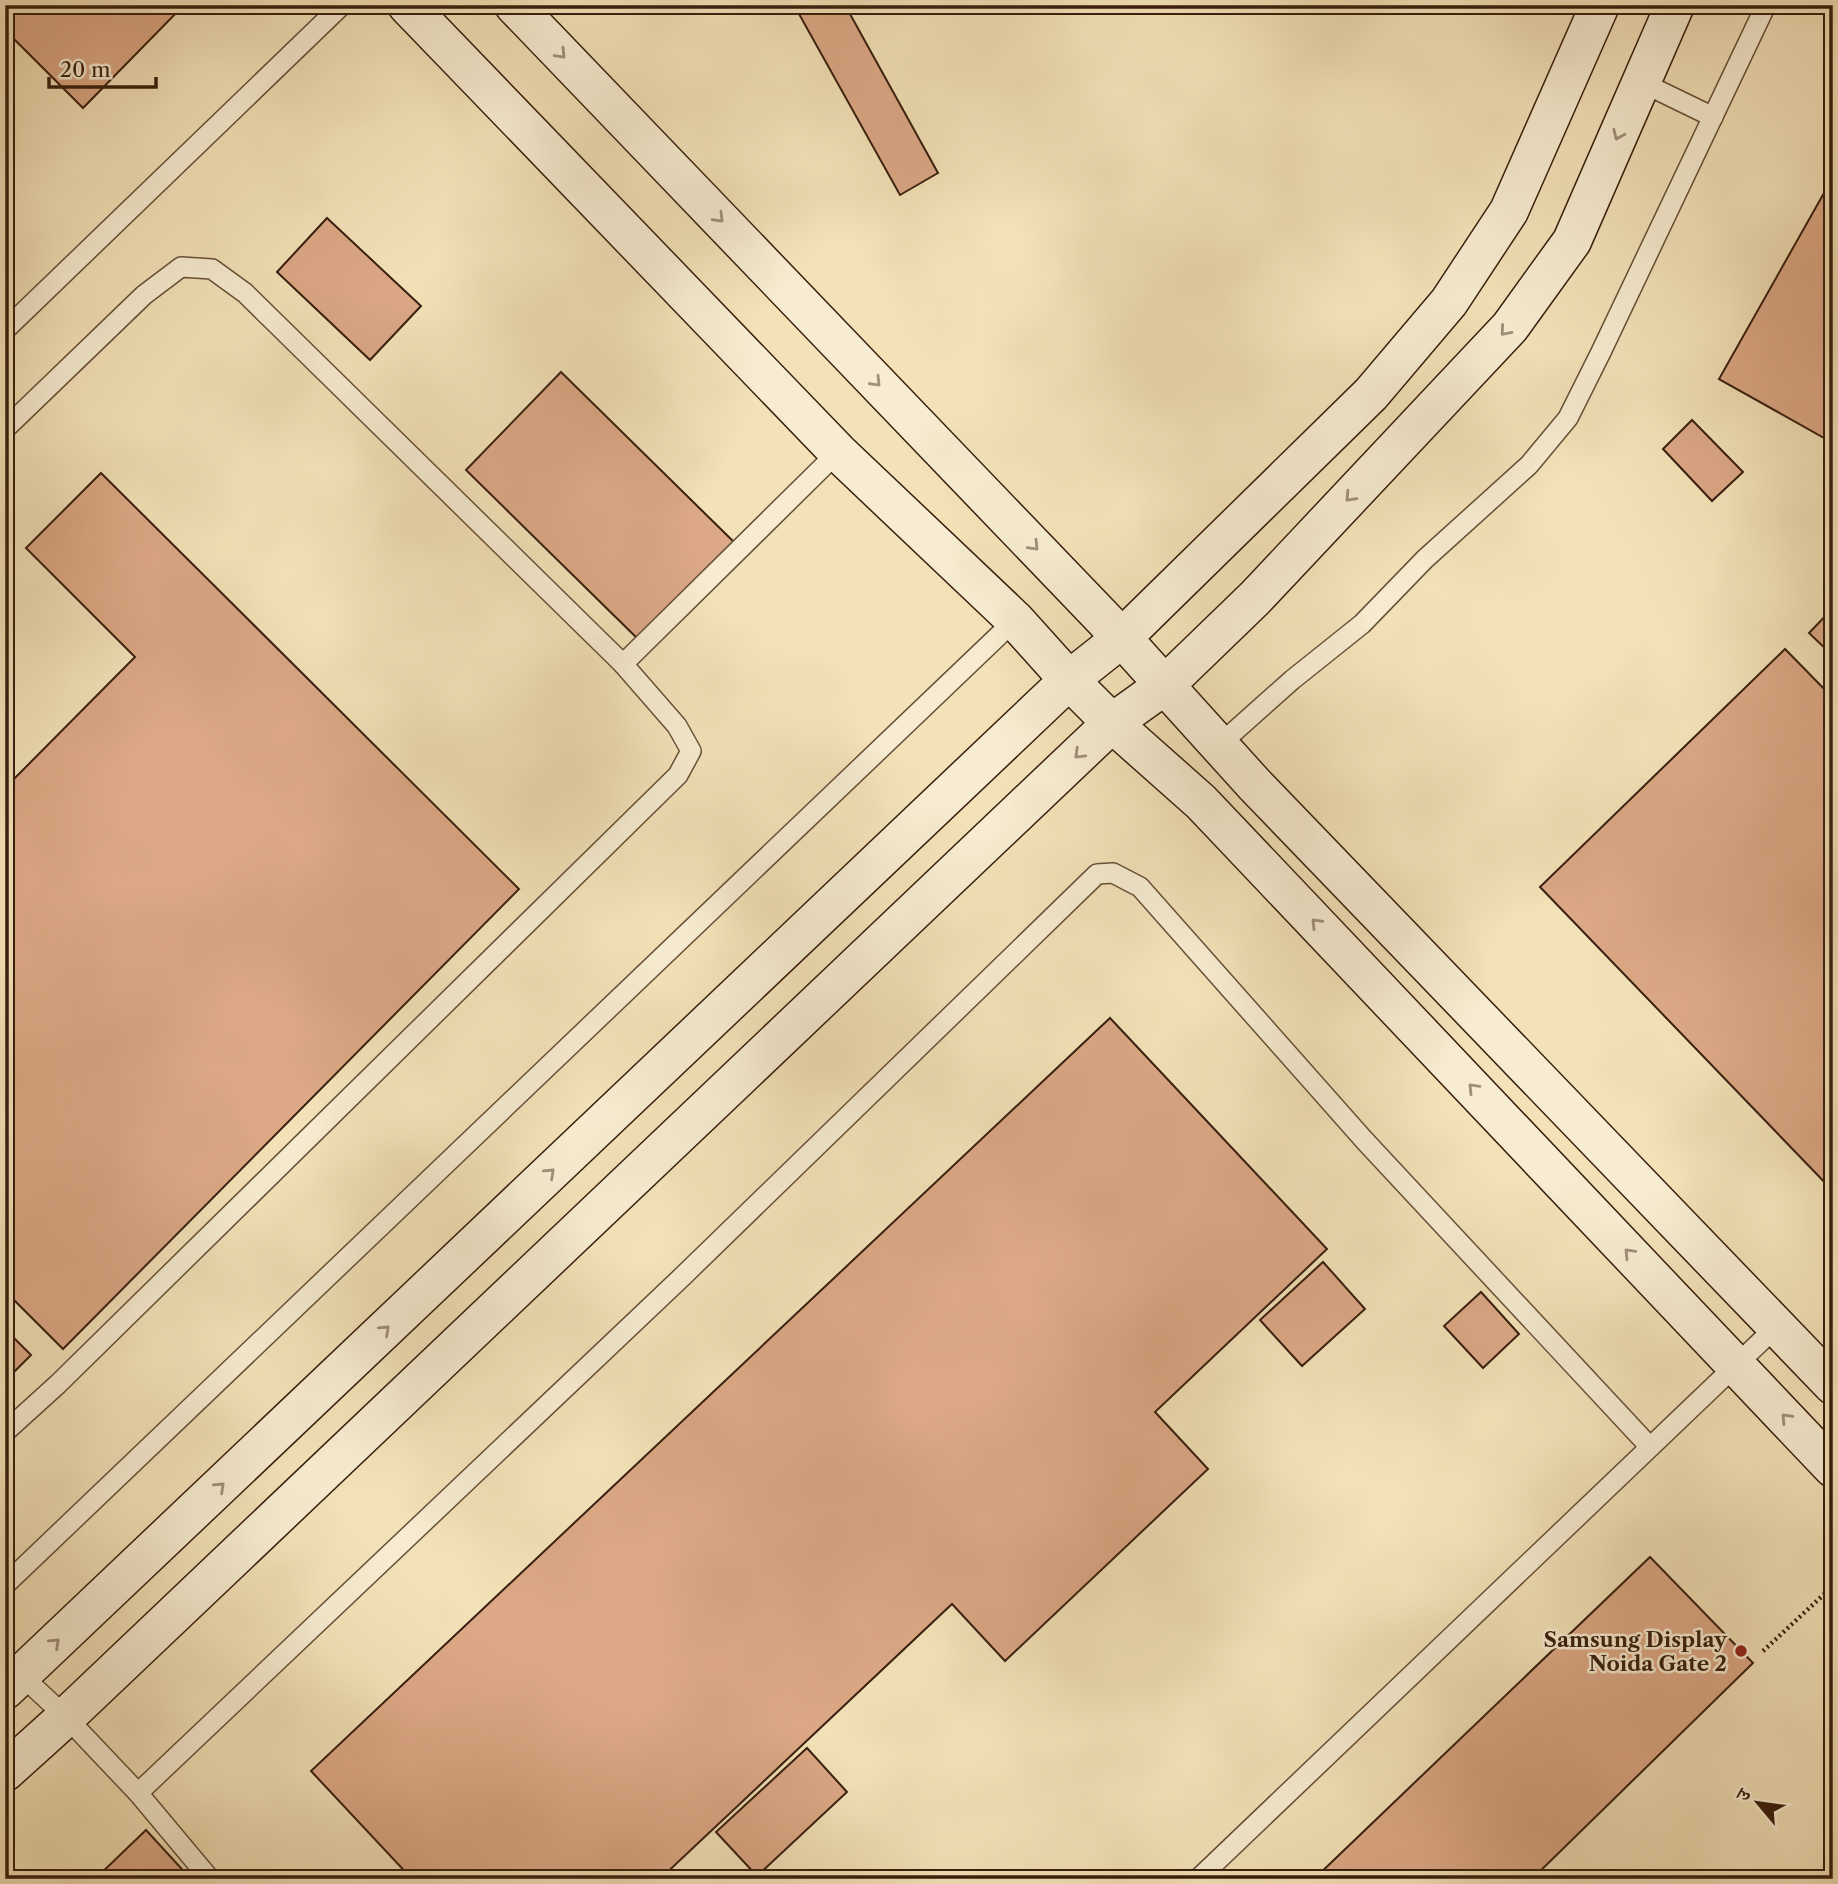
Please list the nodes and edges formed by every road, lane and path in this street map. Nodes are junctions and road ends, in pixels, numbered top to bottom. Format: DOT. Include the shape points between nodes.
graph roads {
  1 [pos="342,5"];
  2 [pos="407,5"];
  3 [pos="513,5"];
  4 [pos="1600,5"];
  5 [pos="1675,5"];
  6 [pos="1766,5"];
  7 [pos="1641,82"];
  8 [pos="1713,117"];
  9 [pos="5,330"];
  10 [pos="5,429"];
  11 [pos="838,452"];
  12 [pos="1015,620"];
  13 [pos="1122,638"];
  14 [pos="623,664"];
  15 [pos="1069,680"];
  16 [pos="1165,685"];
  17 [pos="1112,723"];
  18 [pos="1218,746"];
  19 [pos="1777,1326"];
  20 [pos="1736,1365"];
  21 [pos="1833,1385"];
  22 [pos="5,1432"];
  23 [pos="1650,1447"];
  24 [pos="1833,1468"];
  25 [pos="5,1585"];
  26 [pos="1833,1586"];
  27 [pos="1763,1651"];
  28 [pos="13,1683"];
  29 [pos="66,1717"];
  30 [pos="5,1772"];
  31 [pos="138,1793"];
  32 [pos="210,1879"];
  33 [pos="1198,1879"];
  1 -- 9 [label="lane"];
  2 -- 11 [label="street"];
  3 -- 13 [label="street, one-way"];
  4 -- 13 [label="street" via="1508,211 1449,302 1371,394"];
  5 -- 7 [label="street"];
  6 -- 8 [label="lane"];
  7 -- 8 [label="lane"];
  7 -- 16 [label="street, one-way" via="1572,241 1510,327 1255,598"];
  8 -- 18 [label="lane" via="1568,418 1529,465 1362,624"];
  10 -- 14 [label="lane" via="144,295 181,267 212,269 245,293"];
  11 -- 12 [label="street"];
  11 -- 14 [label="lane"];
  12 -- 15 [label="street"];
  12 -- 25 [label="lane"];
  13 -- 15 [label="street"];
  13 -- 16 [label="street"];
  14 -- 22 [label="lane" via="677,726 691,751 678,775"];
  15 -- 17 [label="street"];
  28 -- 15 [label="street, one-way"];
  16 -- 17 [label="street"];
  16 -- 18 [label="street"];
  20 -- 17 [label="street, one-way" via="1201,802"];
  17 -- 29 [label="street, one-way"];
  18 -- 19 [label="street"];
  19 -- 20 [label="lane"];
  19 -- 21 [label="street"];
  20 -- 23 [label="lane"];
  24 -- 20 [label="street, one-way"];
  23 -- 31 [label="lane" via="1365,1141 1140,887 1113,873 1097,874 693,1266"];
  23 -- 33 [label="lane"];
  26 -- 27 [label="path"];
  28 -- 29 [label="lane"];
  29 -- 30 [label="street"];
  29 -- 31 [label="lane"];
  31 -- 32 [label="lane"];
}
